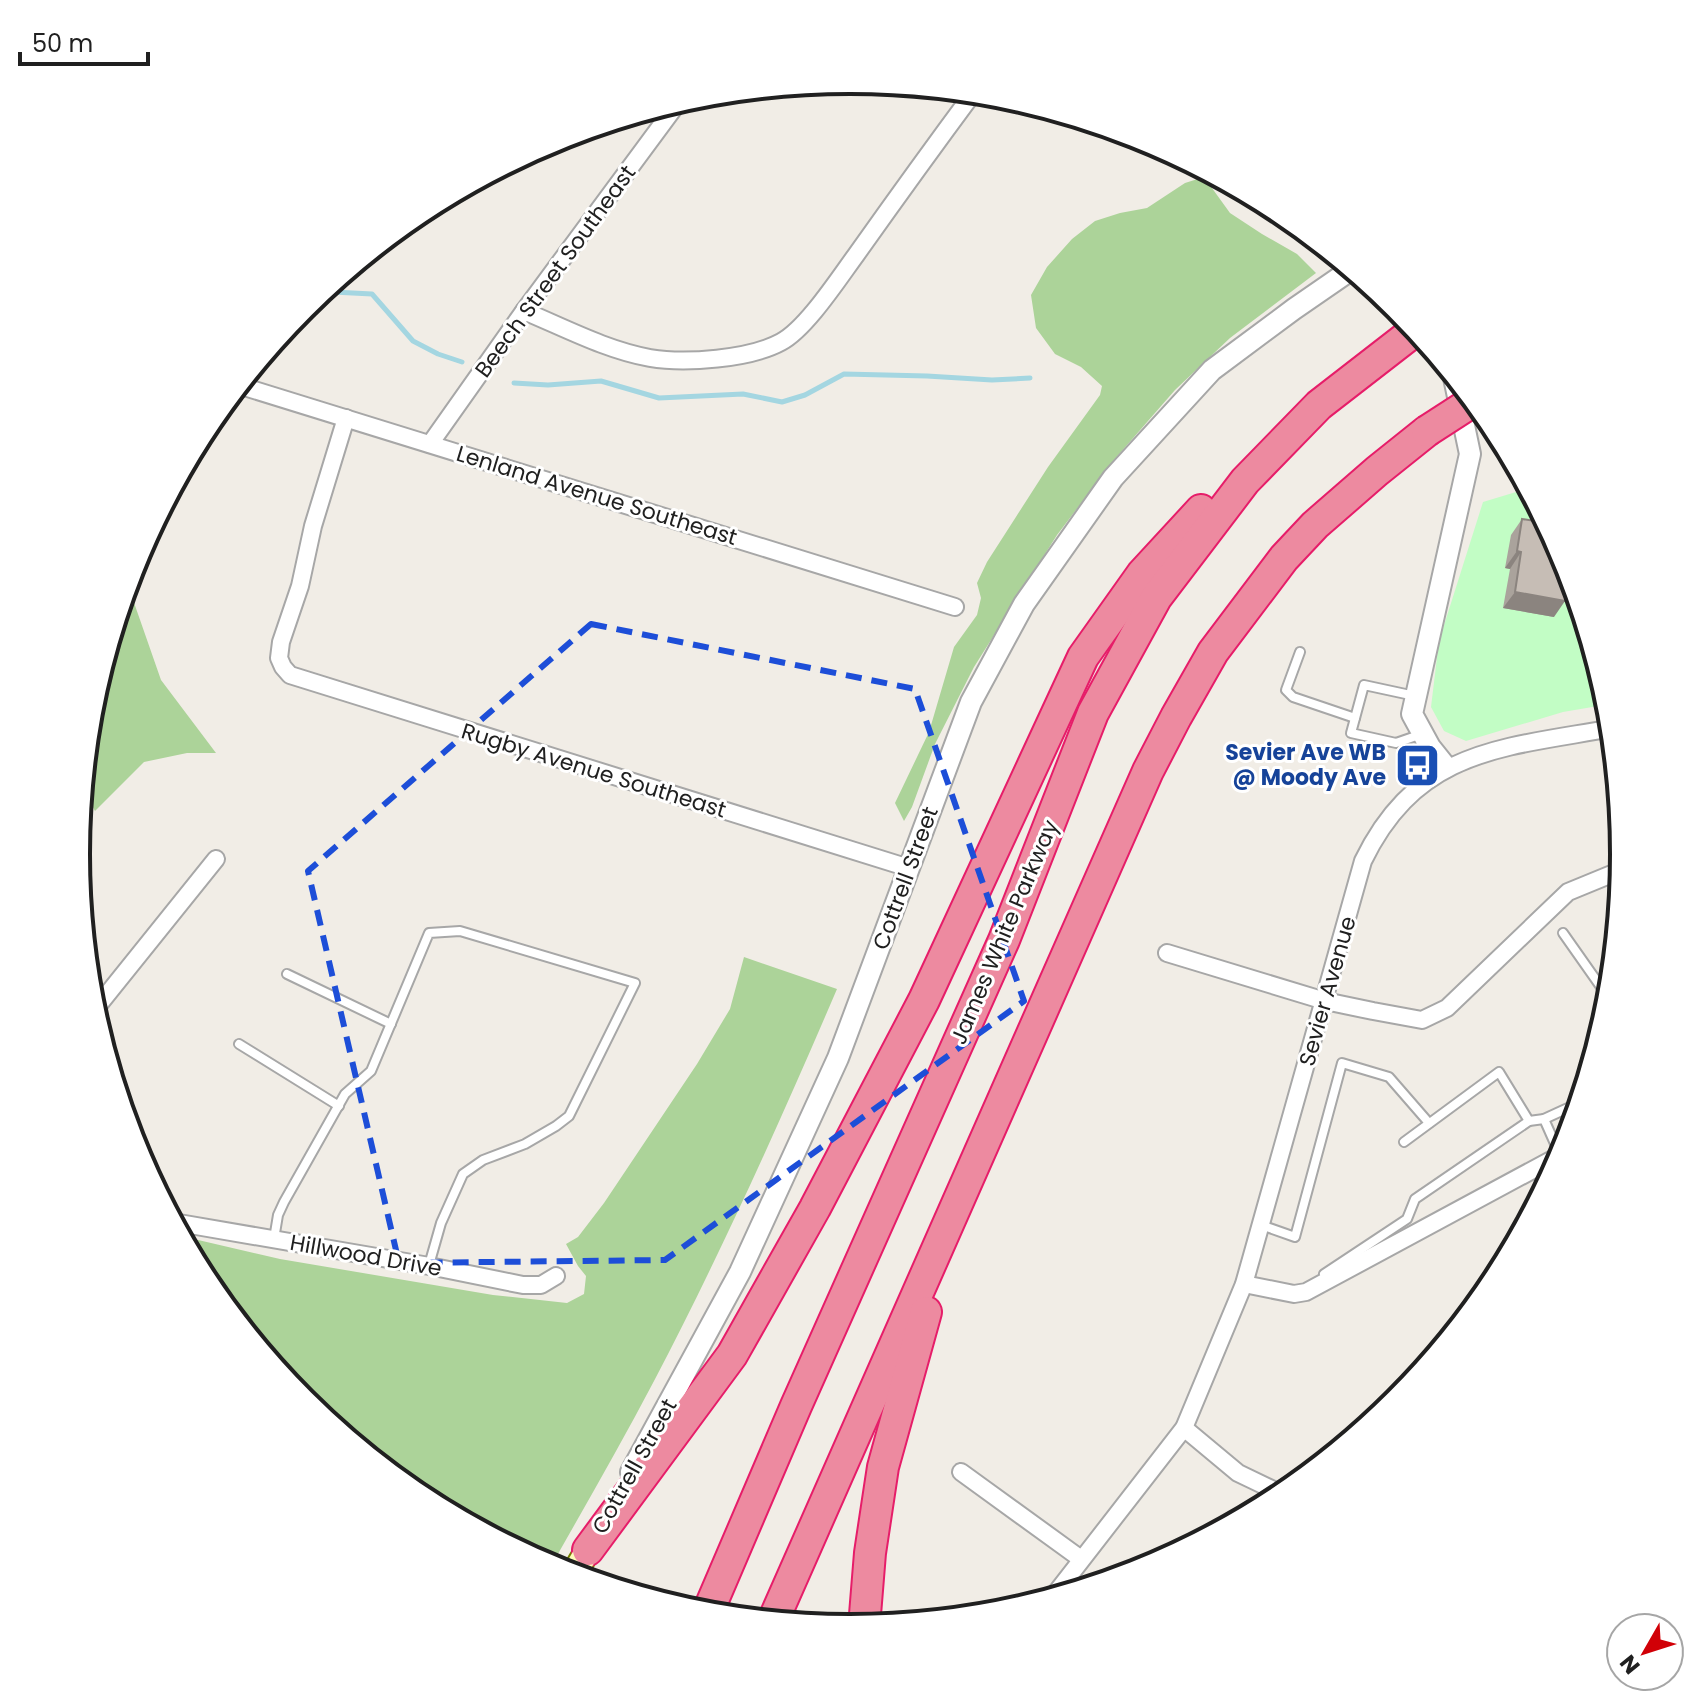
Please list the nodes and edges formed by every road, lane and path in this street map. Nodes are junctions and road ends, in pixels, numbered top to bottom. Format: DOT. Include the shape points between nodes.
graph roads {
  1 [pos="966,103"];
  2 [pos="668,116"];
  3 [pos="1343,275"];
  4 [pos="524,311"];
  5 [pos="1407,336"];
  6 [pos="249,388"];
  7 [pos="1458,396"];
  8 [pos="1319,405"];
  9 [pos="1465,406"];
  10 [pos="346,418"];
  11 [pos="430,444"];
  12 [pos="955,607"];
  13 [pos="1300,652"];
  14 [pos="1415,696"];
  15 [pos="1355,718"];
  16 [pos="1600,730"];
  17 [pos="1423,734"];
  18 [pos="1446,767"];
  19 [pos="216,859"];
  20 [pos="909,868"];
  21 [pos="1610,875"];
  22 [pos="1563,933"];
  23 [pos="1167,953"];
  24 [pos="287,974"];
  25 [pos="1599,984"];
  26 [pos="104,998"];
  27 [pos="1325,1001"];
  28 [pos="391,1024"];
  29 [pos="239,1044"];
  30 [pos="339,1106"];
  31 [pos="1567,1108"];
  32 [pos="1544,1119"];
  33 [pos="1529,1121"];
  34 [pos="1429,1123"];
  35 [pos="1555,1140"];
  36 [pos="1404,1142"];
  37 [pos="1545,1163"];
  38 [pos="953,1212"];
  39 [pos="187,1224"];
  40 [pos="1261,1225"];
  41 [pos="274,1239"];
  42 [pos="429,1266"];
  43 [pos="556,1276"];
  44 [pos="1244,1284"];
  45 [pos="1294,1294"];
  46 [pos="1184,1428"];
  47 [pos="961,1472"];
  48 [pos="1270,1488"];
  49 [pos="1081,1559"];
  50 [pos="581,1563"];
  51 [pos="1062,1584"];
  52 [pos="712,1602"];
  53 [pos="778,1611"];
  54 [pos="865,1614"];
  1 -- 4 [label="street" via="835,283 783,342 727,357 652,358"];
  2 -- 4 [label="street, Beech Street Southeast"];
  3 -- 20 [label="street, Cottrell Street" via="1212,370 1113,478 1024,604 971,702"];
  4 -- 11 [label="street, Beech Street Southeast"];
  5 -- 8 [label="highway, James White Parkway"];
  6 -- 10 [label="street, Lenland Avenue Southeast"];
  7 -- 14 [label="street" via="1470,454"];
  8 -- 50 [label="highway" via="1224,485 1142,574 1083,657 924,1000 808,1221 732,1355"];
  8 -- 52 [label="highway, James White Parkway" via="1245,481 1156,598 1093,713 1004,940"];
  9 -- 38 [label="highway, bridge" via="1427,431 1315,525 1213,652 1148,771"];
  10 -- 11 [label="street, Lenland Avenue Southeast"];
  10 -- 20 [label="street, Rugby Avenue Southeast" via="281,642 279,658 290,675"];
  11 -- 12 [label="street, Lenland Avenue Southeast"];
  13 -- 15 [label="lane" via="1286,690"];
  14 -- 15 [label="lane" via="1364,685"];
  14 -- 17 [label="street" via="1412,714"];
  15 -- 17 [label="lane" via="1351,733 1396,743"];
  16 -- 18 [label="street, Sevier Avenue" via="1493,750"];
  17 -- 18 [label="street"];
  18 -- 27 [label="street, Sevier Avenue" via="1403,800 1374,839 1363,861"];
  19 -- 26 [label="street"];
  20 -- 50 [label="street, Cottrell Street" via="838,1058 740,1272"];
  21 -- 27 [label="street" via="1568,892 1436,1015 1422,1020"];
  22 -- 25 [label="lane"];
  23 -- 27 [label="street"];
  24 -- 28 [label="lane"];
  27 -- 40 [label="street, Sevier Avenue"];
  28 -- 30 [label="lane" via="371,1071"];
  28 -- 42 [label="lane" via="429,933 460,931 635,983 569,1116 463,1174"];
  29 -- 30 [label="lane"];
  30 -- 41 [label="lane" via="284,1202"];
  31 -- 32 [label="lane"];
  32 -- 33 [label="lane"];
  32 -- 35 [label="lane"];
  33 -- 34 [label="lane" via="1499,1072"];
  33 -- 45 [label="lane" via="1415,1199 1407,1219"];
  34 -- 36 [label="lane"];
  34 -- 40 [label="lane" via="1389,1077 1342,1063 1295,1237"];
  37 -- 45 [label="street"];
  38 -- 53 [label="highway"];
  38 -- 54 [label="highway" via="883,1467"];
  39 -- 41 [label="street, Hillwood Drive"];
  40 -- 44 [label="street, Sevier Avenue"];
  41 -- 42 [label="street, Hillwood Drive"];
  42 -- 43 [label="street, Hillwood Drive" via="523,1285 541,1285"];
  44 -- 45 [label="street"];
  44 -- 46 [label="street, Sevier Avenue"];
  46 -- 48 [label="street" via="1238,1473"];
  46 -- 49 [label="street, Sevier Avenue"];
  47 -- 49 [label="street"];
  49 -- 51 [label="street, Sevier Avenue"];
}
